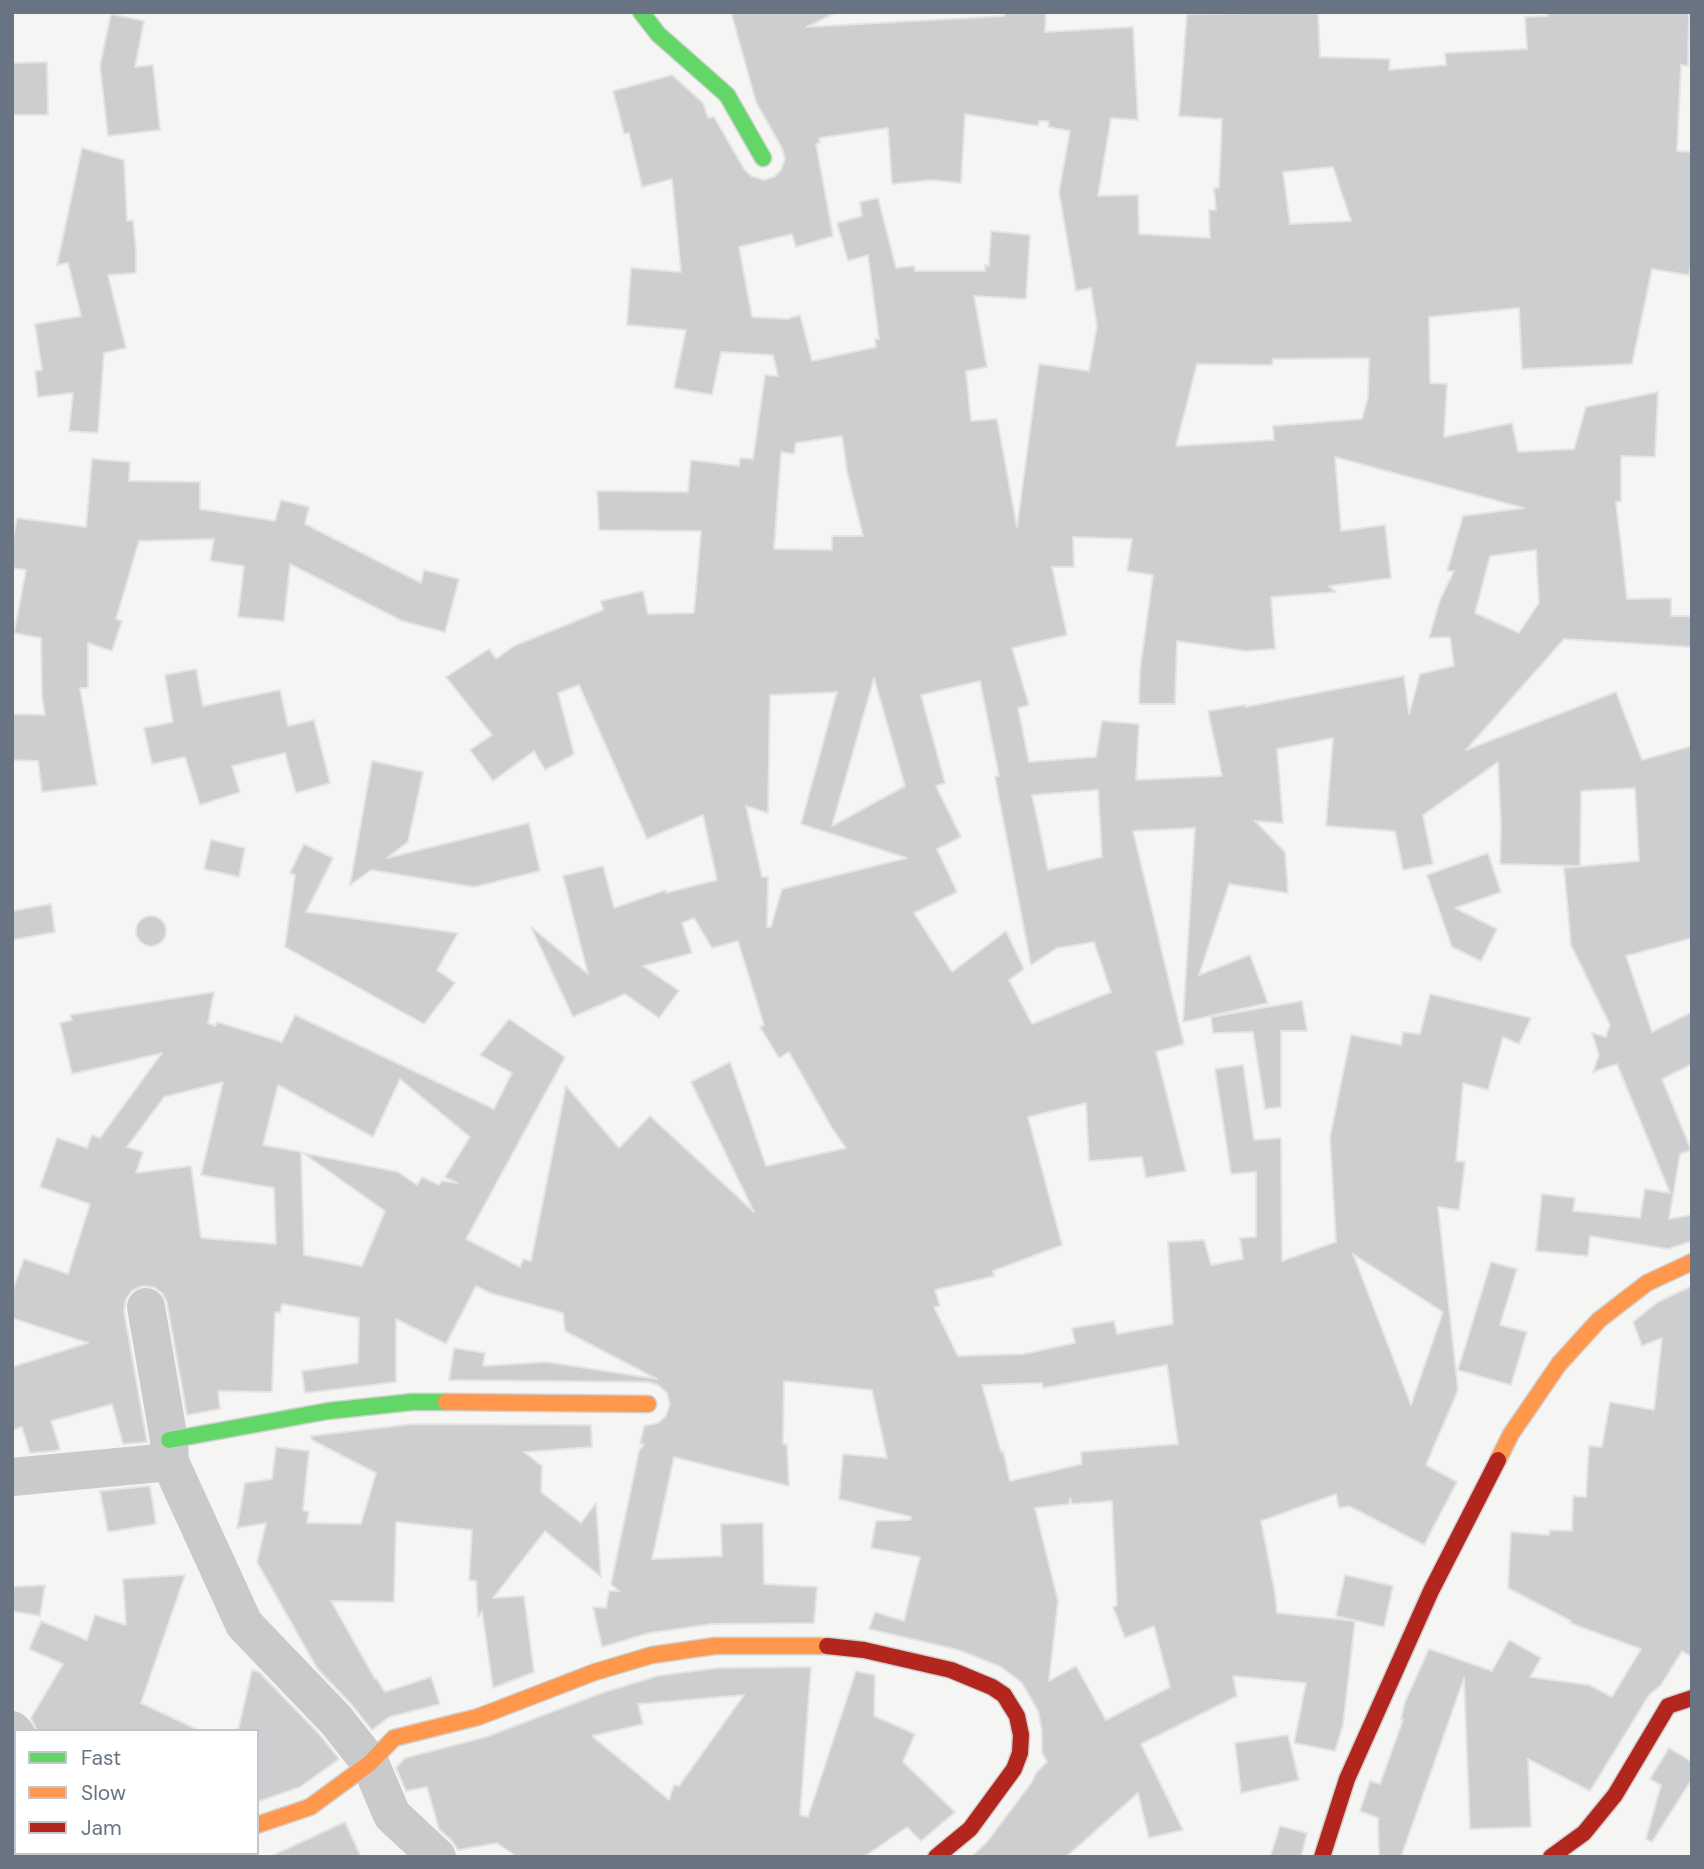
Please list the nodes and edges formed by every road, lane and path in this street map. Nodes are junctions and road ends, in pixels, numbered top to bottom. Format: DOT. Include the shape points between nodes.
graph roads {
  1 [pos="641,12"];
  2 [pos="763,158"];
  3 [pos="1692,1262"];
  4 [pos="146,1307"];
  5 [pos="648,1404"];
  6 [pos="169,1451"];
  7 [pos="12,1477"];
  8 [pos="1692,1698"];
  9 [pos="370,1763"];
  10 [pos="259,1824"];
  11 [pos="437,1857"];
  12 [pos="936,1857"];
  13 [pos="1322,1857"];
  14 [pos="1551,1857"];
  1 -- 2 [label="street" via="658,34 727,95"];
  3 -- 13 [label="street" via="1647,1283 1599,1320 1559,1364 1511,1434 1431,1591 1352,1766"];
  4 -- 6 [label="street"];
  5 -- 6 [label="street" via="412,1402 328,1410"];
  6 -- 7 [label="street"];
  6 -- 9 [label="street" via="244,1624 336,1720"];
  8 -- 14 [label="street" via="1668,1706 1615,1796 1584,1833"];
  9 -- 10 [label="street" via="310,1807"];
  9 -- 11 [label="street" via="392,1815"];
  9 -- 12 [label="street" via="394,1738 478,1717 595,1672 652,1656 750,1644 864,1650 951,1670 992,1687 1004,1695 1017,1716 1020,1753 1014,1769 970,1829"];
}
